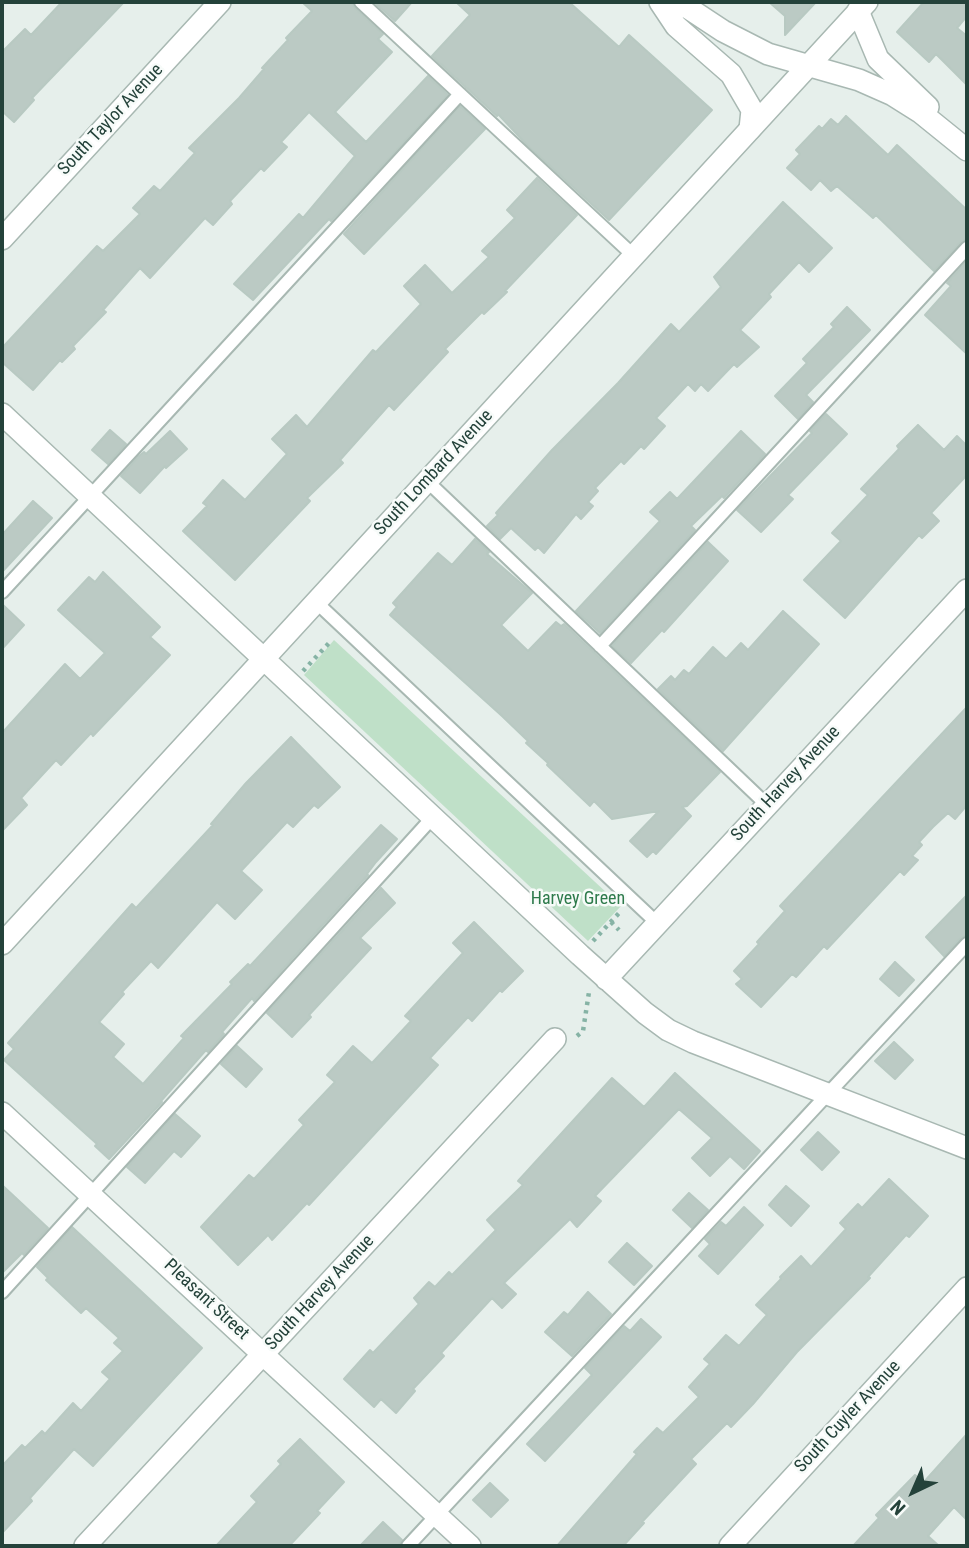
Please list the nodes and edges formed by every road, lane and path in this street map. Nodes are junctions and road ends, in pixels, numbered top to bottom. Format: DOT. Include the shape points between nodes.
graph roads {
  1 [pos="219,2"];
  2 [pos="361,2"];
  3 [pos="660,2"];
  4 [pos="679,2"];
  5 [pos="862,6"];
  6 [pos="808,66"];
  7 [pos="460,94"];
  8 [pos="750,130"];
  9 [pos="961,144"];
  10 [pos="2,239"];
  11 [pos="967,248"];
  12 [pos="634,256"];
  13 [pos="2,414"];
  14 [pos="427,481"];
  15 [pos="90,496"];
  16 [pos="967,590"];
  17 [pos="2,592"];
  18 [pos="316,602"];
  19 [pos="330,642"];
  20 [pos="600,646"];
  21 [pos="264,659"];
  22 [pos="303,671"];
  23 [pos="767,806"];
  24 [pos="433,817"];
  25 [pos="621,911"];
  26 [pos="611,922"];
  27 [pos="657,923"];
  28 [pos="619,930"];
  29 [pos="593,942"];
  30 [pos="2,944"];
  31 [pos="967,944"];
  32 [pos="598,984"];
  33 [pos="577,1036"];
  34 [pos="555,1039"];
  35 [pos="827,1094"];
  36 [pos="2,1113"];
  37 [pos="967,1148"];
  38 [pos="91,1195"];
  39 [pos="967,1288"];
  40 [pos="2,1292"];
  41 [pos="264,1354"];
  42 [pos="436,1515"];
  43 [pos="85,1546"];
  44 [pos="408,1546"];
  45 [pos="470,1546"];
  46 [pos="730,1546"];
  1 -- 10 [label="street, South Taylor Avenue"];
  2 -- 7 [label="lane"];
  3 -- 8 [label="street" via="676,26 731,74 752,110"];
  4 -- 6 [label="street" via="759,50"];
  5 -- 6 [label="street, South Lombard Avenue"];
  5 -- 9 [label="street" via="878,59"];
  6 -- 8 [label="street, South Lombard Avenue"];
  6 -- 9 [label="street" via="893,95"];
  7 -- 12 [label="lane"];
  7 -- 15 [label="lane"];
  8 -- 12 [label="street, South Lombard Avenue"];
  11 -- 20 [label="lane"];
  12 -- 14 [label="street, South Lombard Avenue"];
  13 -- 15 [label="street"];
  14 -- 18 [label="street, South Lombard Avenue"];
  14 -- 20 [label="lane"];
  15 -- 17 [label="lane"];
  15 -- 21 [label="street"];
  16 -- 23 [label="street, South Harvey Avenue"];
  18 -- 21 [label="street, South Lombard Avenue"];
  18 -- 27 [label="lane"];
  19 -- 22 [label="path"];
  20 -- 23 [label="lane"];
  21 -- 24 [label="street"];
  21 -- 30 [label="street, South Lombard Avenue"];
  23 -- 27 [label="street, South Harvey Avenue"];
  24 -- 32 [label="street"];
  24 -- 38 [label="lane"];
  25 -- 26 [label="path"];
  26 -- 28 [label="path"];
  26 -- 29 [label="path"];
  27 -- 32 [label="street, South Harvey Avenue"];
  31 -- 35 [label="lane"];
  32 -- 33 [label="path" via="583,1031"];
  32 -- 35 [label="street" via="680,1036"];
  34 -- 41 [label="street, South Harvey Avenue"];
  35 -- 37 [label="street"];
  35 -- 42 [label="lane"];
  36 -- 38 [label="street, Pleasant Street"];
  38 -- 40 [label="lane"];
  38 -- 41 [label="street, Pleasant Street"];
  39 -- 46 [label="street, South Cuyler Avenue"];
  41 -- 42 [label="street, Pleasant Street"];
  41 -- 43 [label="street, South Harvey Avenue"];
  42 -- 44 [label="lane"];
  42 -- 45 [label="street, Pleasant Street"];
}
